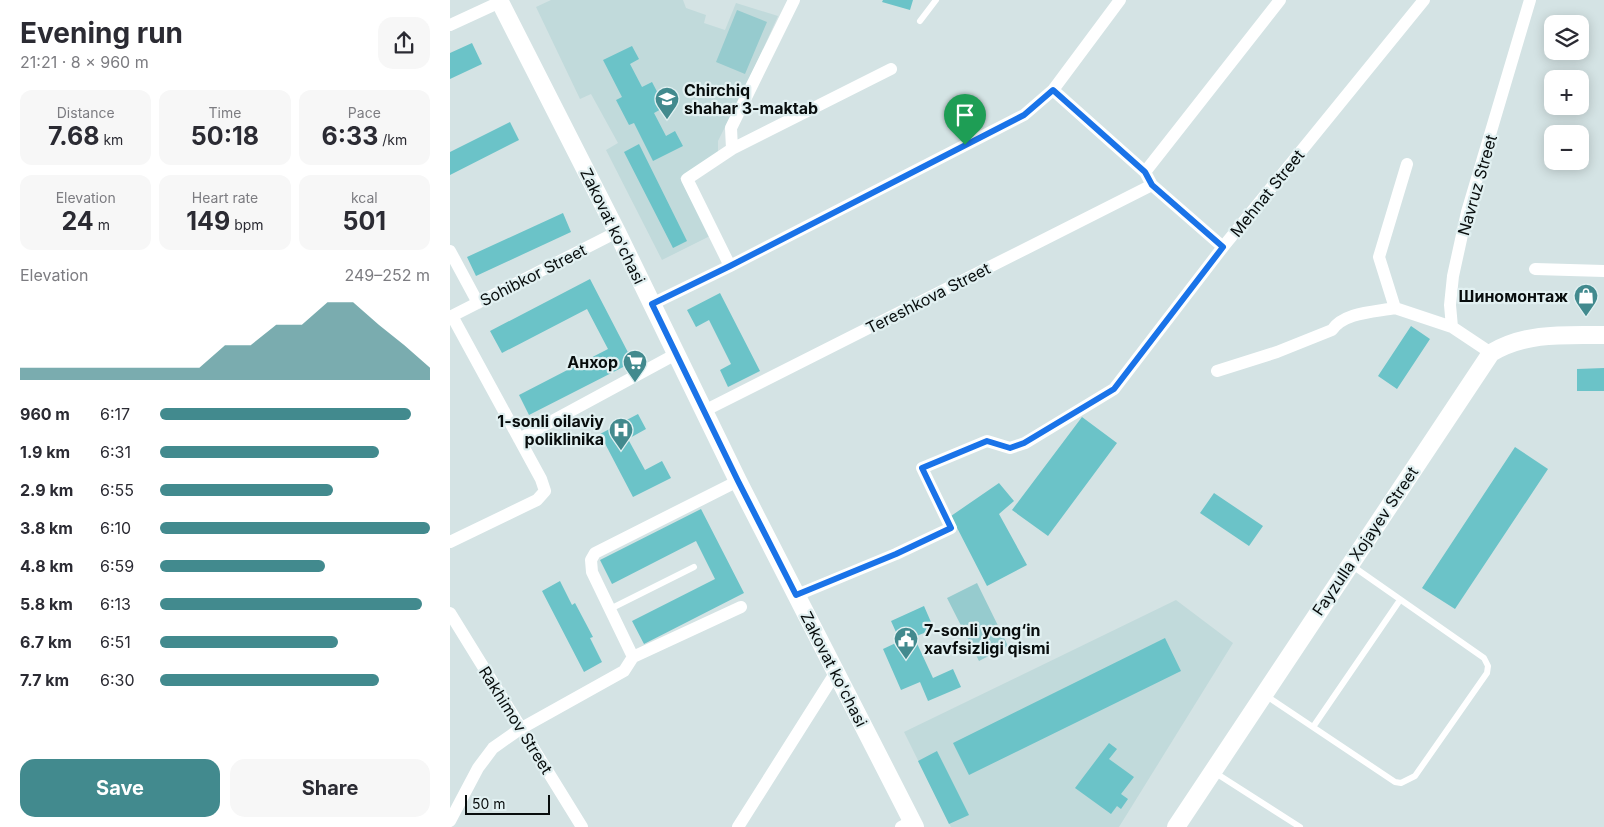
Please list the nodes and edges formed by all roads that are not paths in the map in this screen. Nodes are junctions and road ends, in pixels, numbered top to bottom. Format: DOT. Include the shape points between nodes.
graph roads {
  1 [pos="794,0"];
  2 [pos="936,0"];
  3 [pos="1120,0"];
  4 [pos="1280,0"];
  5 [pos="1424,0"];
  6 [pos="1530,0"];
  7 [pos="501,1"];
  8 [pos="920,21"];
  9 [pos="450,25"];
  10 [pos="891,69"];
  11 [pos="1053,90"];
  12 [pos="732,149"];
  13 [pos="1407,164"];
  14 [pos="1145,172"];
  15 [pos="1152,185"];
  16 [pos="617,232"];
  17 [pos="1223,247"];
  18 [pos="450,251"];
  19 [pos="730,266"];
  20 [pos="1535,269"];
  21 [pos="1604,270"];
  22 [pos="478,303"];
  23 [pos="652,304"];
  24 [pos="1395,308"];
  25 [pos="451,316"];
  26 [pos="1452,327"];
  27 [pos="1604,335"];
  28 [pos="1491,353"];
  29 [pos="676,354"];
  30 [pos="1217,370"];
  31 [pos="704,410"];
  32 [pos="520,439"];
  33 [pos="738,481"];
  34 [pos="450,542"];
  35 [pos="1350,565"];
  36 [pos="694,567"];
  37 [pos="796,595"];
  38 [pos="1400,600"];
  39 [pos="741,607"];
  40 [pos="610,609"];
  41 [pos="450,613"];
  42 [pos="634,657"];
  43 [pos="836,672"];
  44 [pos="1264,694"];
  45 [pos="1313,727"];
  46 [pos="520,728"];
  47 [pos="1213,771"];
  48 [pos="450,821"];
  49 [pos="909,825"];
  50 [pos="582,827"];
  51 [pos="738,827"];
  52 [pos="1176,827"];
  53 [pos="1300,827"];
  1 -- 12 [label="street" via="731,128"];
  2 -- 8 [label="lane"];
  3 -- 11 [label="street"];
  4 -- 14 [label="street"];
  5 -- 17 [label="street, Mehnat Street"];
  6 -- 26 [label="street, Navruz Street" via="1467,212 1453,276"];
  7 -- 9 [label="street"];
  7 -- 16 [label="main road, Zakovat ko'chasi"];
  10 -- 12 [label="street"];
  11 -- 14 [label="street"];
  11 -- 19 [label="street" via="1024,115"];
  12 -- 19 [label="street" via="687,179"];
  13 -- 24 [label="street" via="1379,257"];
  14 -- 15 [label="street"];
  15 -- 17 [label="street"];
  15 -- 31 [label="street, Tereshkova Street"];
  16 -- 22 [label="street, Sohibkor Street"];
  16 -- 23 [label="main road, Zakovat ko'chasi"];
  17 -- 37 [label="street, Mehnat Street" via="1114,389 1024,443 1010,448 987,441 922,468 951,528"];
  18 -- 22 [label="street"];
  19 -- 23 [label="street"];
  20 -- 21 [label="street"];
  22 -- 25 [label="street, Sohibkor Street"];
  23 -- 29 [label="main road, Zakovat ko'chasi"];
  24 -- 26 [label="street"];
  24 -- 30 [label="street" via="1357,315 1332,330 1277,352"];
  25 -- 32 [label="street"];
  26 -- 28 [label="street"];
  27 -- 28 [label="main road" via="1536,337 1507,344"];
  28 -- 35 [label="main road, Fayzulla Xojayev Street"];
  29 -- 31 [label="main road, Zakovat ko'chasi"];
  29 -- 32 [label="street"];
  31 -- 33 [label="main road, Zakovat ko'chasi"];
  32 -- 34 [label="street" via="545,491 538,500"];
  33 -- 37 [label="main road, Zakovat ko'chasi"];
  33 -- 40 [label="street" via="595,553 591,560 592,572"];
  35 -- 38 [label="lane"];
  35 -- 44 [label="main road, Fayzulla Xojayev Street"];
  36 -- 40 [label="lane"];
  37 -- 43 [label="main road, Zakovat ko'chasi"];
  38 -- 45 [label="lane"];
  38 -- 45 [label="lane" via="1484,658 1488,672 1415,776 1401,783"];
  39 -- 42 [label="street"];
  40 -- 42 [label="street"];
  41 -- 46 [label="street, Rakhimov Street"];
  42 -- 46 [label="street" via="624,671"];
  43 -- 49 [label="main road, Zakovat ko'chasi"];
  43 -- 51 [label="street"];
  44 -- 45 [label="lane"];
  44 -- 47 [label="main road, Fayzulla Xojayev Street"];
  46 -- 48 [label="street" via="493,748 478,768"];
  46 -- 50 [label="street, Rakhimov Street"];
  47 -- 52 [label="main road, Fayzulla Xojayev Street"];
  47 -- 53 [label="lane"];
}
